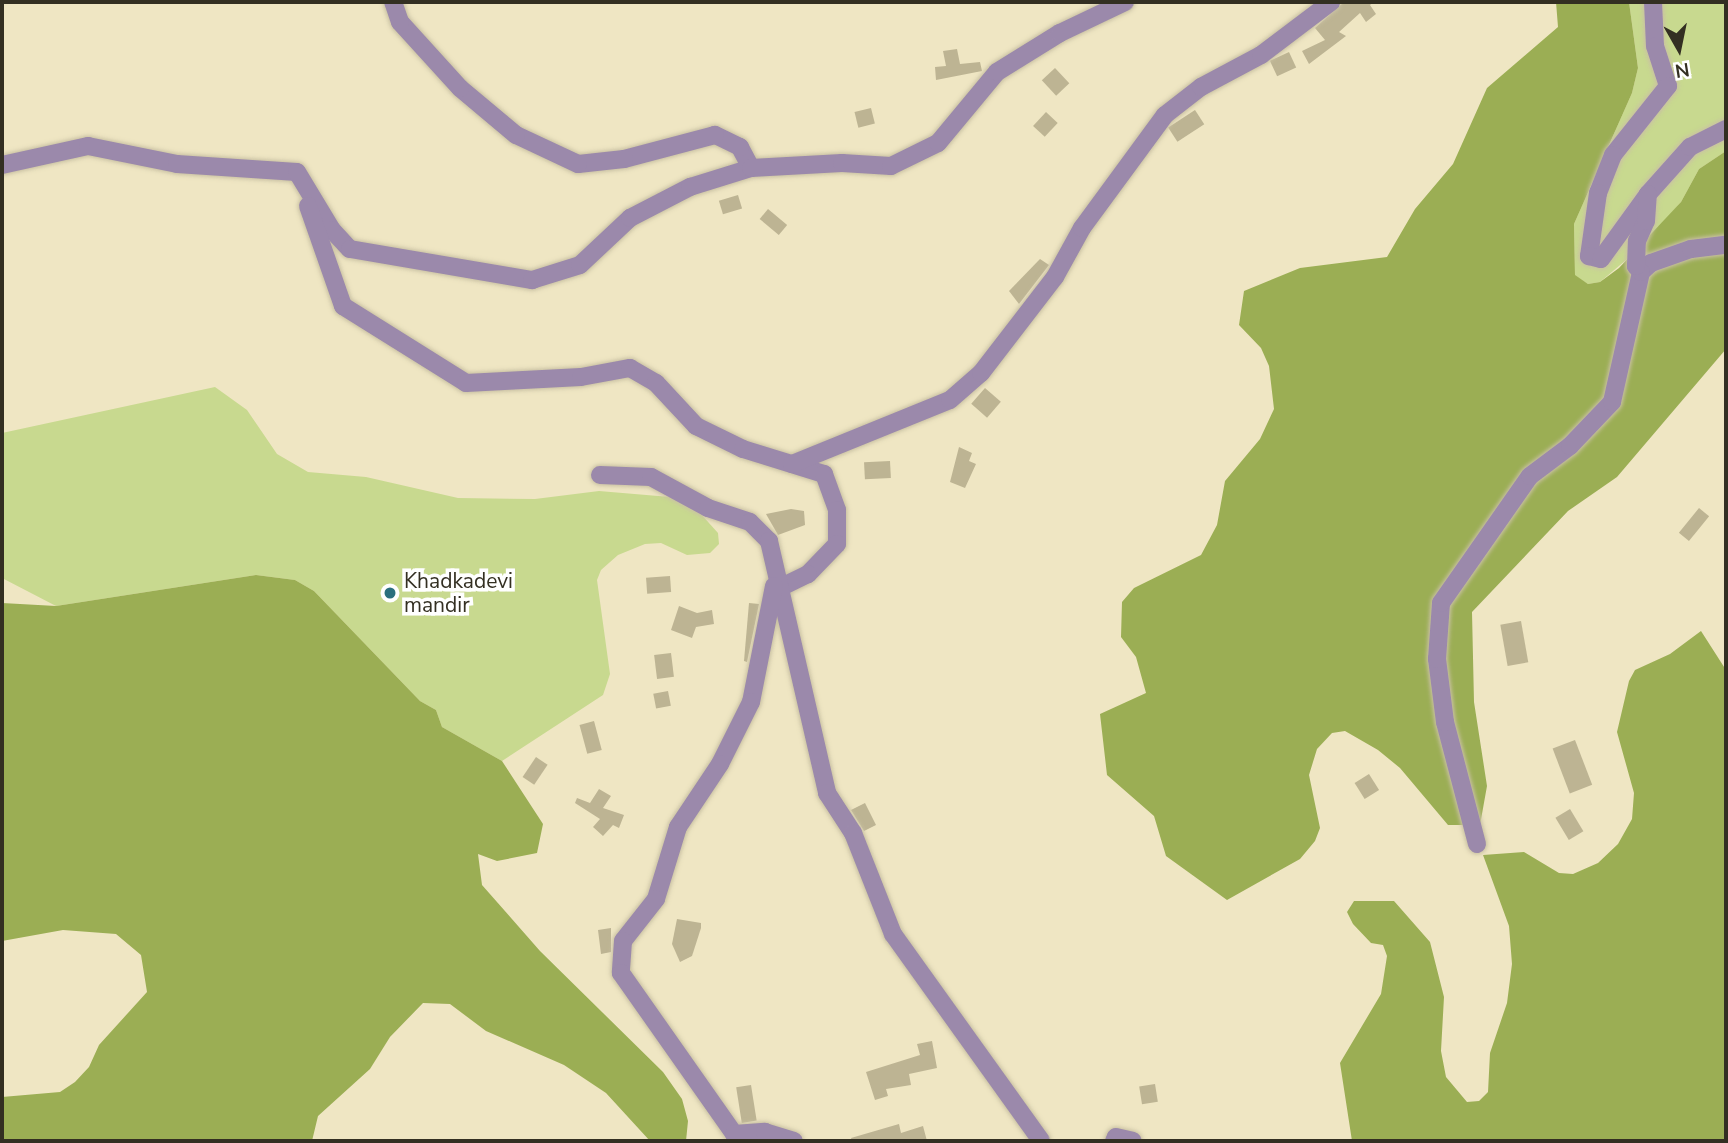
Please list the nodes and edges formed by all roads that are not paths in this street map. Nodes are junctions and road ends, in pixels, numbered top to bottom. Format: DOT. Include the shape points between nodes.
graph roads {
  1 [pos="393,2"];
  2 [pos="1125,2"];
  3 [pos="1331,2"];
  4 [pos="1653,2"];
  5 [pos="1726,129"];
  6 [pos="2,166"];
  7 [pos="751,168"];
  8 [pos="297,172"];
  9 [pos="1648,194"];
  10 [pos="1726,246"];
  11 [pos="1641,272"];
  12 [pos="792,464"];
  13 [pos="600,475"];
  14 [pos="776,584"];
  15 [pos="1477,844"];
  16 [pos="794,1141"];
  17 [pos="1041,1141"];
  18 [pos="1114,1141"];
  19 [pos="1133,1141"];
  1 -- 7 [label="street" via="400,22 460,88 516,135 541,147 578,164 624,159 715,135 740,146"];
  2 -- 7 [label="street" via="1060,33 997,72 938,143 891,166 842,163"];
  3 -- 12 [label="street" via="1261,55 1201,87 1166,115 1082,228 1055,277 981,373 950,400"];
  4 -- 9 [label="street" via="1655,46 1668,86 1613,155 1598,193 1589,256 1601,259"];
  5 -- 9 [label="street" via="1690,147"];
  6 -- 8 [label="street" via="88,146 177,164"];
  7 -- 8 [label="street" via="690,187 630,218 580,265 532,280 350,249 332,230"];
  8 -- 12 [label="street" via="343,306 466,383 581,377 630,368 656,383 696,426 743,449"];
  9 -- 11 [label="street" via="1646,221 1637,241 1636,265"];
  10 -- 11 [label="street" via="1692,249 1651,263"];
  11 -- 15 [label="street" via="1612,402 1570,446 1530,477 1441,603 1437,659 1445,722"];
  12 -- 14 [label="street" via="824,474 837,510 837,544 808,574"];
  13 -- 14 [label="street" via="651,477 708,508 750,522 769,541"];
  14 -- 16 [label="street" via="751,702 720,764 678,827 656,899 622,941 621,973 734,1133 765,1132"];
  14 -- 17 [label="street" via="789,616 827,793 853,833 893,934"];
  18 -- 19 [label="street" via="1116,1137"];
}
